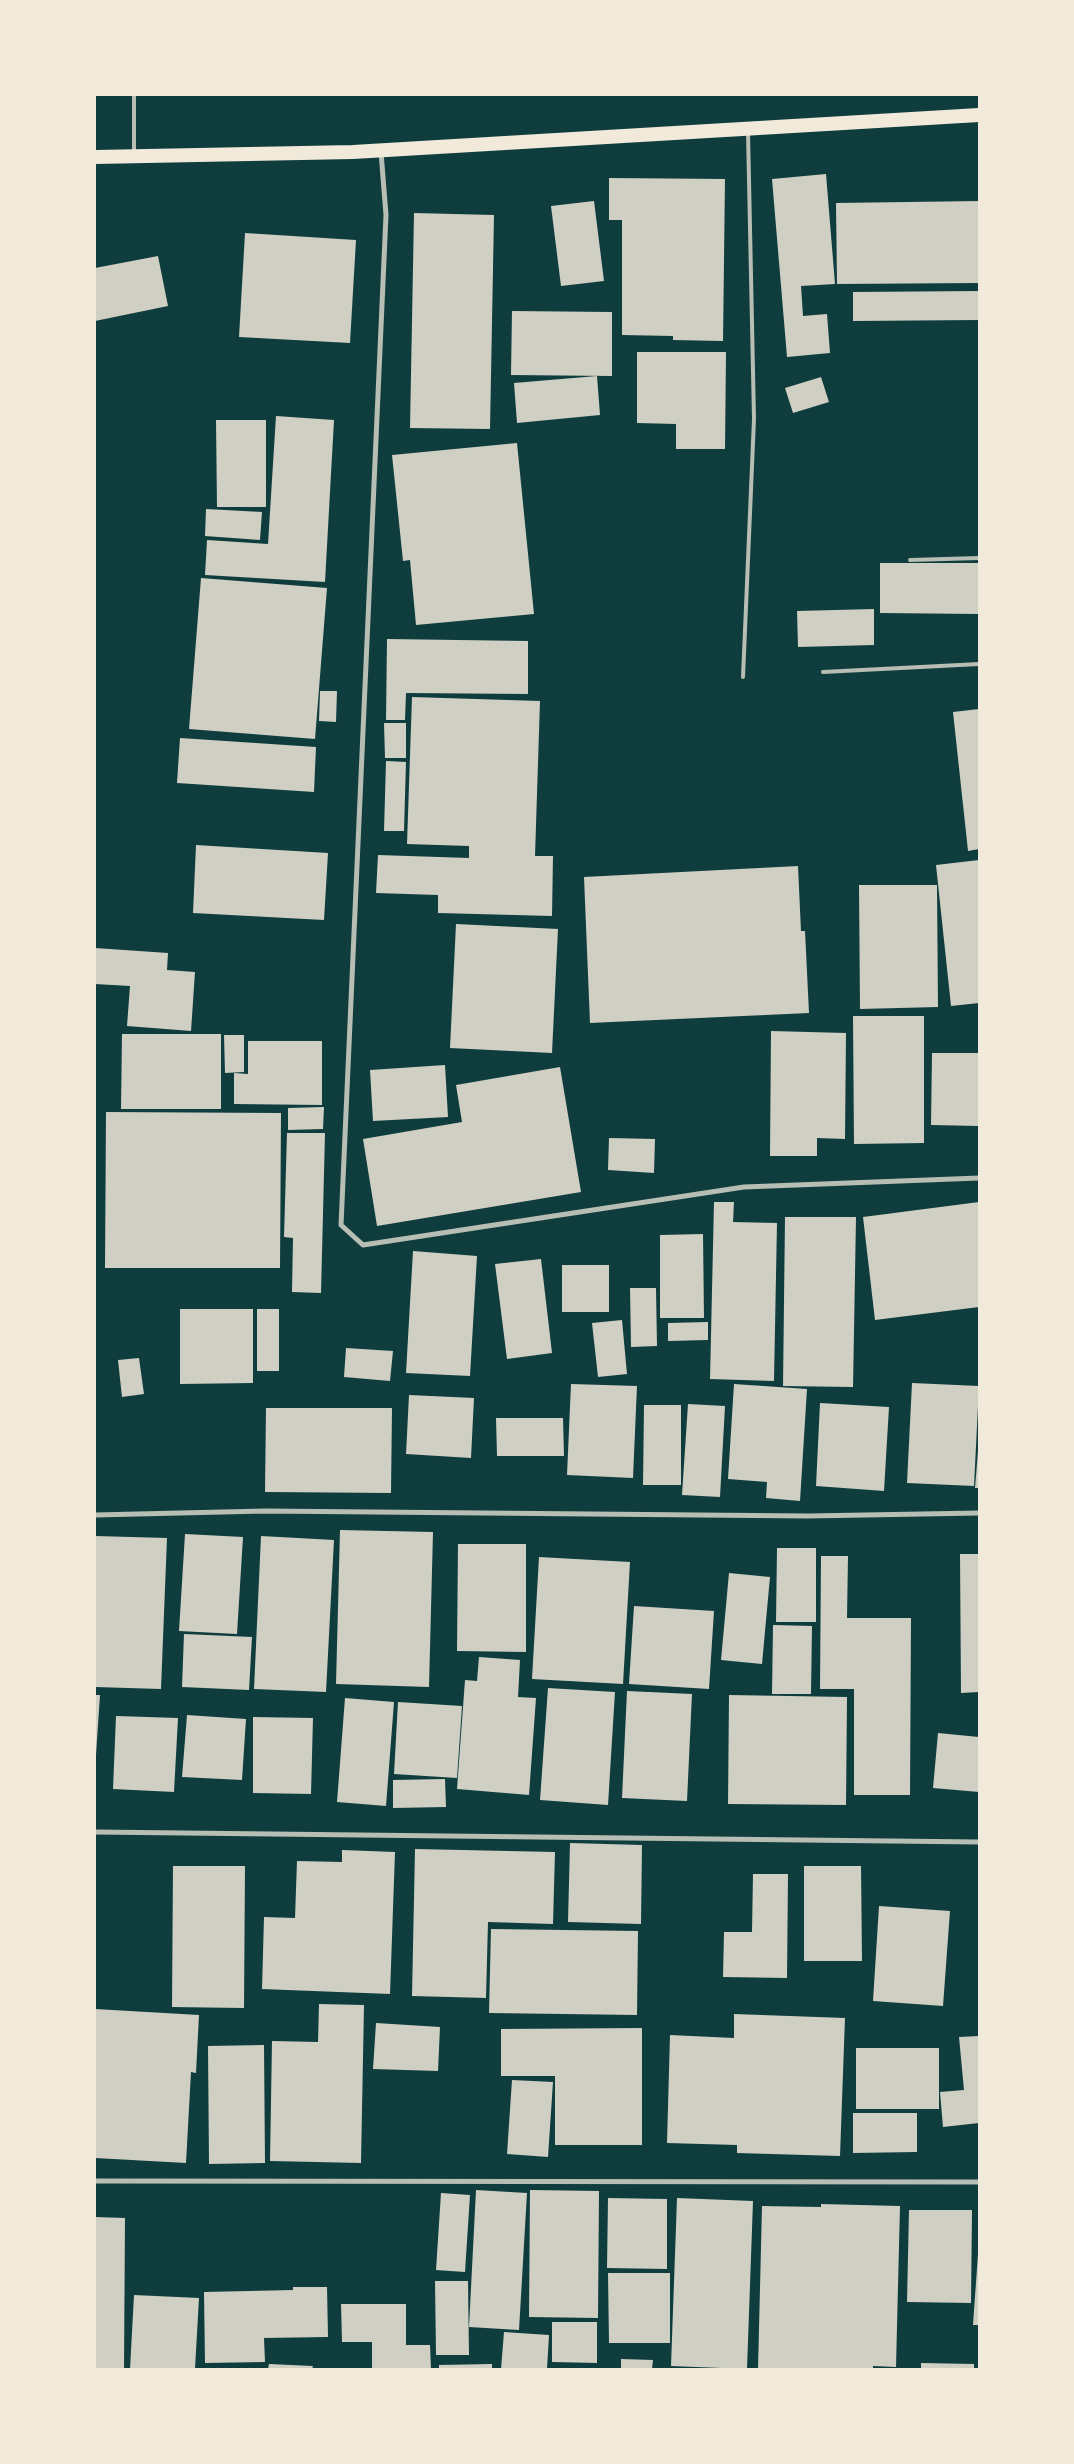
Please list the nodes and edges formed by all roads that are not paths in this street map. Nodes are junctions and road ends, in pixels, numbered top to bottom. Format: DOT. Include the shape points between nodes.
graph roads {
  1 [pos="134,95"];
  2 [pos="979,115"];
  3 [pos="748,127"];
  4 [pos="380,150"];
  5 [pos="134,156"];
  6 [pos="95,157"];
  7 [pos="979,558"];
  8 [pos="910,560"];
  9 [pos="979,664"];
  10 [pos="823,672"];
  11 [pos="743,677"];
  12 [pos="979,1178"];
  13 [pos="979,1513"];
  14 [pos="95,1515"];
  15 [pos="95,1832"];
  16 [pos="979,1842"];
  17 [pos="95,2181"];
  18 [pos="979,2182"];
  1 -- 5 [label="lane"];
  2 -- 3 [label="highway"];
  3 -- 4 [label="highway"];
  3 -- 11 [label="lane" via="754,419"];
  4 -- 5 [label="highway"];
  4 -- 12 [label="street" via="386,215 342,1225 363,1246 744,1187"];
  5 -- 6 [label="highway"];
  7 -- 8 [label="lane"];
  9 -- 10 [label="lane"];
  13 -- 14 [label="street" via="808,1516 265,1511"];
  15 -- 16 [label="street"];
  17 -- 18 [label="street"];
}
